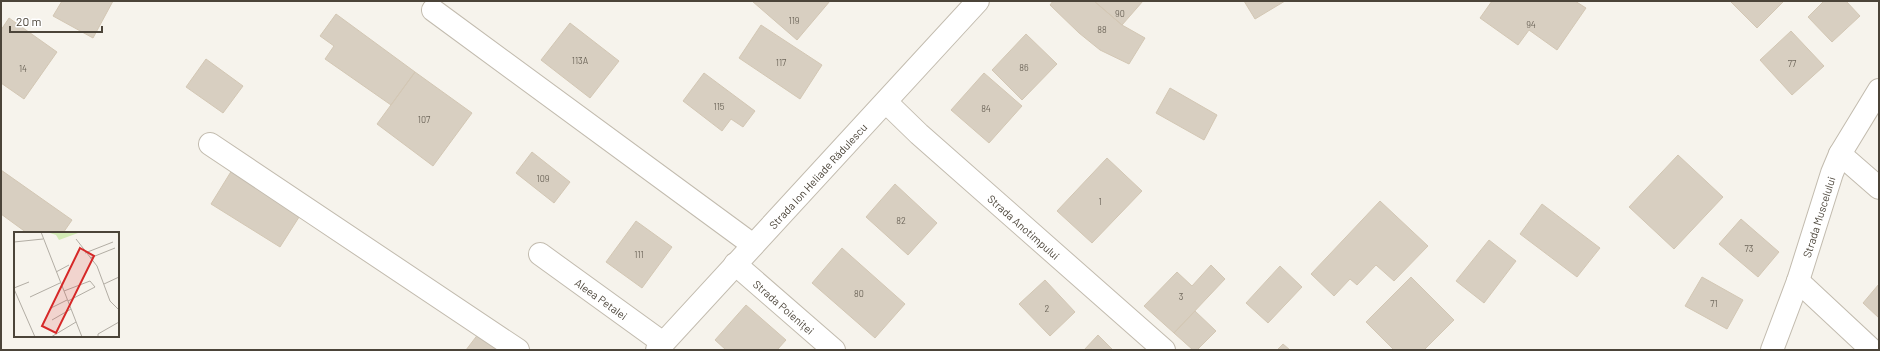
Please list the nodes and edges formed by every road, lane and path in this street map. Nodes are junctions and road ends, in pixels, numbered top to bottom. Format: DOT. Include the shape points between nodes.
graph roads {
  1 [pos="978,1"];
  2 [pos="433,10"];
  3 [pos="1879,90"];
  4 [pos="886,102"];
  5 [pos="210,144"];
  6 [pos="1840,154"];
  7 [pos="1879,188"];
  8 [pos="753,245"];
  9 [pos="540,254"];
  10 [pos="735,264"];
  11 [pos="1798,281"];
  12 [pos="660,346"];
  13 [pos="518,350"];
  14 [pos="834,350"];
  15 [pos="1164,350"];
  16 [pos="1772,350"];
  17 [pos="1872,350"];
  1 -- 4 [label="street, Strada Ion Heliade Rădulescu"];
  2 -- 8 [label="street"];
  3 -- 6 [label="street, Strada Muscelului"];
  4 -- 8 [label="street, Strada Ion Heliade Rădulescu"];
  4 -- 15 [label="street, Strada Anotimpului"];
  5 -- 13 [label="street"];
  6 -- 7 [label="street"];
  6 -- 11 [label="street, Strada Muscelului"];
  8 -- 10 [label="street, Strada Ion Heliade Rădulescu"];
  9 -- 12 [label="street, Aleea Petalei"];
  10 -- 12 [label="street, Strada Ion Heliade Rădulescu"];
  10 -- 14 [label="street, Strada Poieniței"];
  11 -- 16 [label="street, Strada Muscelului"];
  11 -- 17 [label="street"];
}
